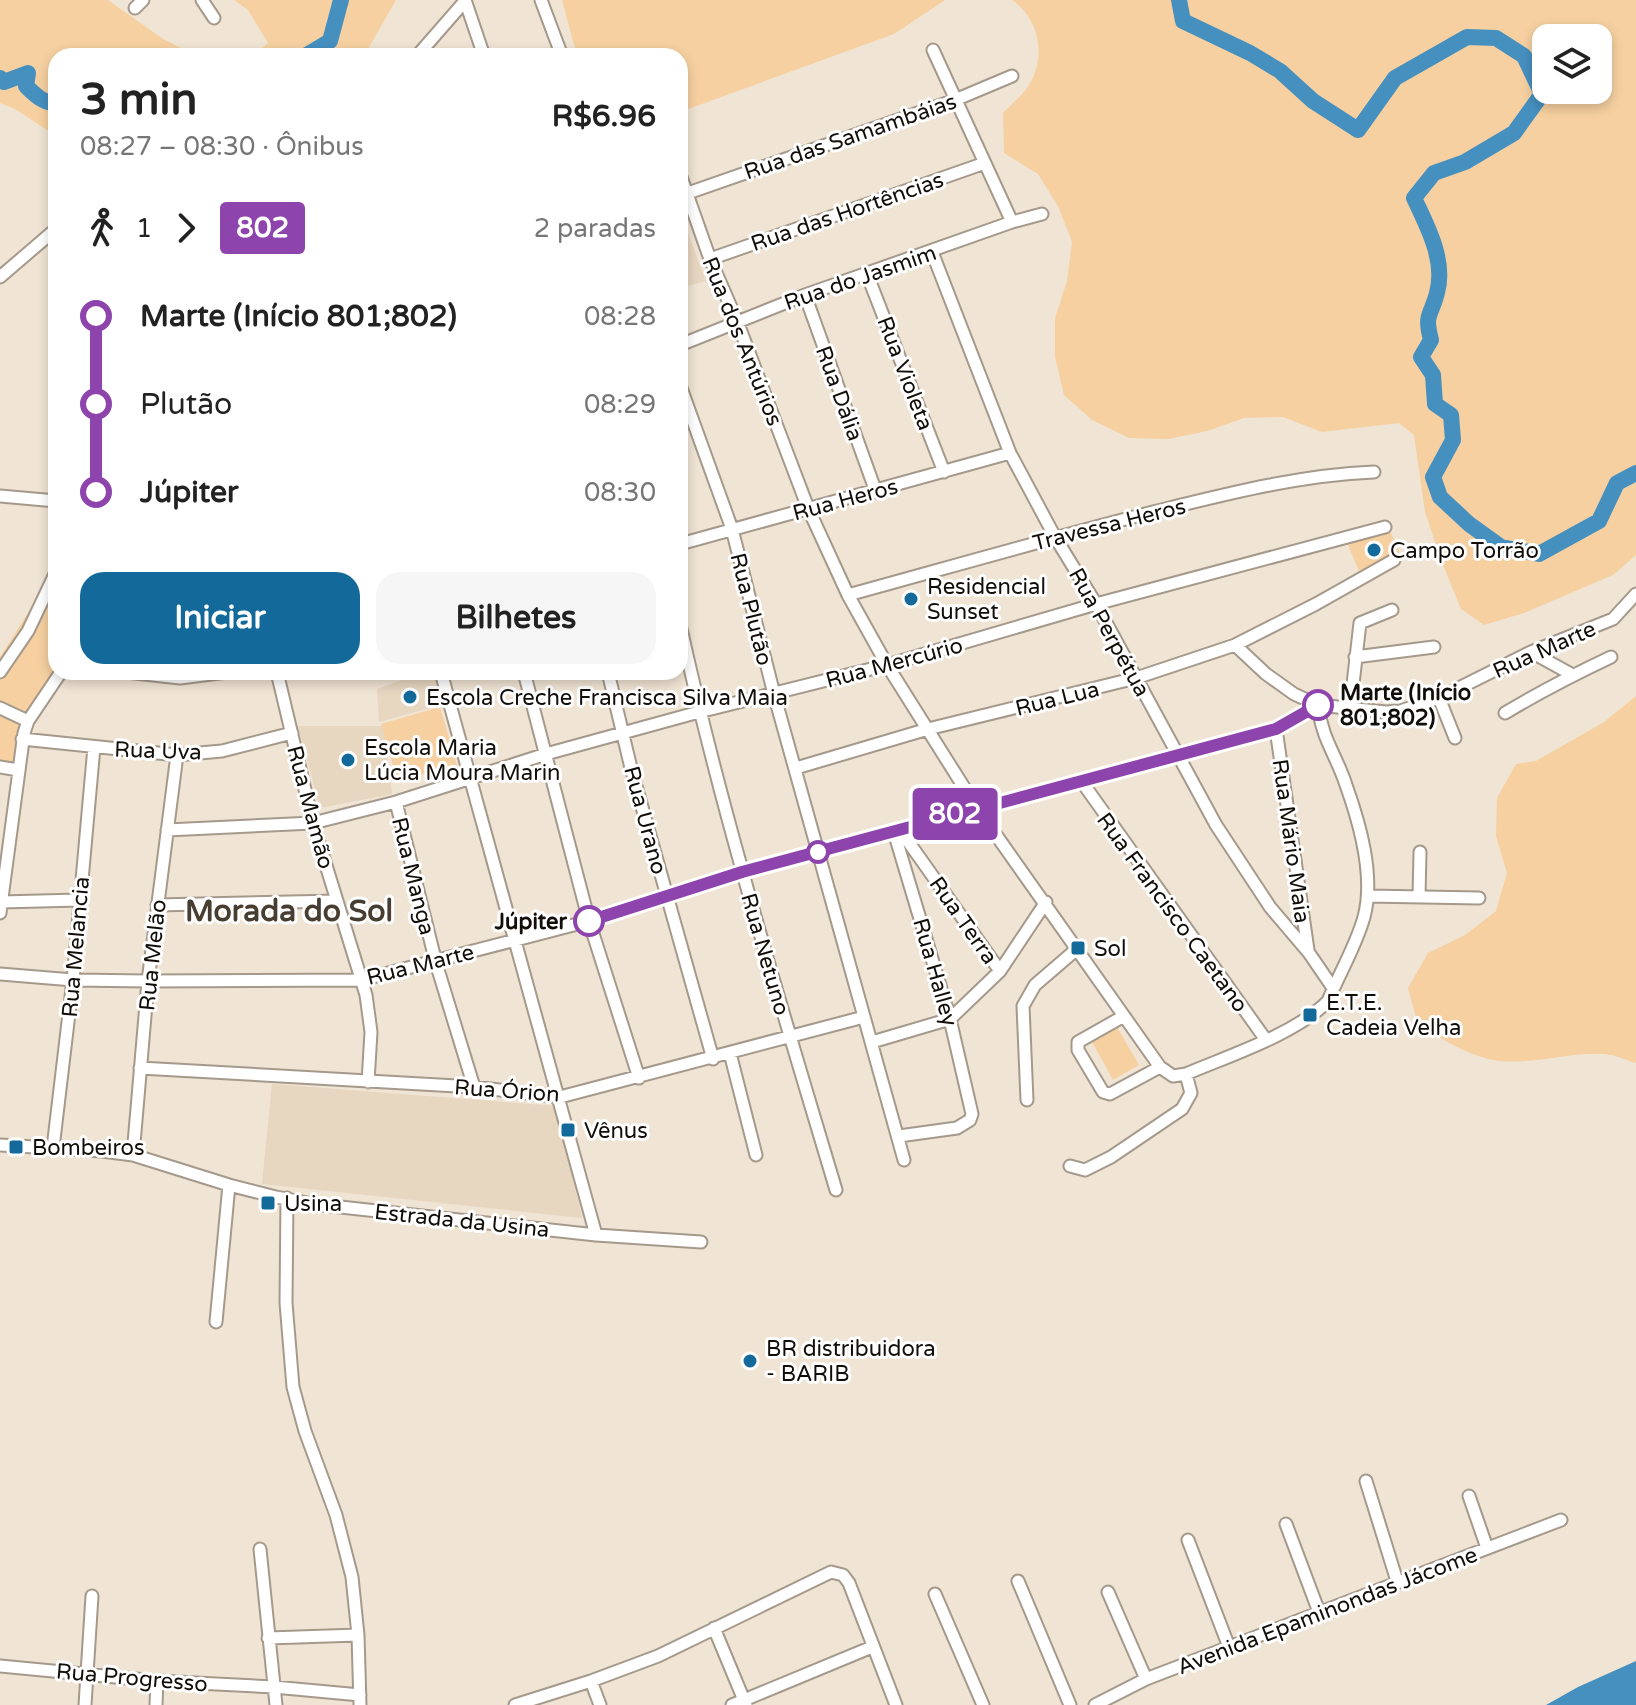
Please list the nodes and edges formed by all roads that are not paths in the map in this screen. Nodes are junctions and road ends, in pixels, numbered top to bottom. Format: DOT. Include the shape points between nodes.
graph roads {
  1 [pos="202,0"];
  2 [pos="465,0"];
  3 [pos="541,0"];
  4 [pos="214,18"];
  5 [pos="424,48"];
  6 [pos="481,48"];
  7 [pos="559,48"];
  8 [pos="933,50"];
  9 [pos="1012,76"];
  10 [pos="955,100"];
  11 [pos="985,163"];
  12 [pos="688,193"];
  13 [pos="1042,214"];
  14 [pos="1012,222"];
  15 [pos="48,236"];
  16 [pos="932,252"];
  17 [pos="710,259"];
  18 [pos="867,274"];
  19 [pos="0,277"];
  20 [pos="805,295"];
  21 [pos="737,321"];
  22 [pos="688,342"];
  23 [pos="688,407"];
  24 [pos="1010,453"];
  25 [pos="944,472"];
  26 [pos="1374,472"];
  27 [pos="876,492"];
  28 [pos="0,496"];
  29 [pos="48,500"];
  30 [pos="808,508"];
  31 [pos="1385,527"];
  32 [pos="732,529"];
  33 [pos="1055,537"];
  34 [pos="688,542"];
  35 [pos="1394,560"];
  36 [pos="48,589"];
  37 [pos="1636,594"];
  38 [pos="848,595"];
  39 [pos="1096,604"];
  40 [pos="1392,610"];
  41 [pos="1235,645"];
  42 [pos="1434,647"];
  43 [pos="1531,652"];
  44 [pos="1355,657"];
  45 [pos="1611,657"];
  46 [pos="688,661"];
  47 [pos="887,665"];
  48 [pos="0,672"];
  49 [pos="1571,674"];
  50 [pos="1136,678"];
  51 [pos="56,680"];
  52 [pos="279,680"];
  53 [pos="443,680"];
  54 [pos="526,680"];
  55 [pos="610,680"];
  56 [pos="774,694"];
  57 [pos="1439,698"];
  58 [pos="1318,705"];
  59 [pos="0,708"];
  60 [pos="1350,710"];
  61 [pos="699,712"];
  62 [pos="1505,713"];
  63 [pos="28,721"];
  64 [pos="928,729"];
  65 [pos="1276,729"];
  66 [pos="292,733"];
  67 [pos="622,734"];
  68 [pos="1455,738"];
  69 [pos="22,739"];
  70 [pos="94,747"];
  71 [pos="546,754"];
  72 [pos="177,755"];
  73 [pos="1178,757"];
  74 [pos="0,767"];
  75 [pos="796,768"];
  76 [pos="18,770"];
  77 [pos="469,777"];
  78 [pos="1082,782"];
  79 [pos="396,802"];
  80 [pos="977,808"];
  81 [pos="313,823"];
  82 [pos="167,830"];
  83 [pos="897,831"];
  84 [pos="818,852"];
  85 [pos="1420,852"];
  86 [pos="742,872"];
  87 [pos="1368,896"];
  88 [pos="667,897"];
  89 [pos="1419,897"];
  90 [pos="1479,898"];
  91 [pos="79,900"];
  92 [pos="337,901"];
  93 [pos="1,902"];
  94 [pos="1046,902"];
  95 [pos="157,905"];
  96 [pos="0,913"];
  97 [pos="589,921"];
  98 [pos="516,938"];
  99 [pos="1078,948"];
  100 [pos="1309,953"];
  101 [pos="436,963"];
  102 [pos="1000,971"];
  103 [pos="0,974"];
  104 [pos="73,980"];
  105 [pos="361,980"];
  106 [pos="148,981"];
  107 [pos="1333,988"];
  108 [pos="1124,1016"];
  109 [pos="864,1017"];
  110 [pos="950,1019"];
  111 [pos="790,1036"];
  112 [pos="1266,1040"];
  113 [pos="872,1042"];
  114 [pos="730,1053"];
  115 [pos="713,1059"];
  116 [pos="1160,1067"];
  117 [pos="140,1068"];
  118 [pos="1180,1075"];
  119 [pos="639,1078"];
  120 [pos="368,1082"];
  121 [pos="474,1087"];
  122 [pos="560,1097"];
  123 [pos="1027,1100"];
  124 [pos="899,1136"];
  125 [pos="0,1145"];
  126 [pos="53,1148"];
  127 [pos="133,1155"];
  128 [pos="756,1155"];
  129 [pos="904,1160"];
  130 [pos="1070,1166"];
  131 [pos="229,1185"];
  132 [pos="836,1190"];
  133 [pos="287,1198"];
  134 [pos="596,1235"];
  135 [pos="701,1242"];
  136 [pos="216,1322"];
  137 [pos="1366,1481"];
  138 [pos="1469,1496"];
  139 [pos="1561,1520"];
  140 [pos="1286,1524"];
  141 [pos="1188,1540"];
  142 [pos="1487,1548"];
  143 [pos="260,1549"];
  144 [pos="1018,1581"];
  145 [pos="1397,1581"];
  146 [pos="1108,1592"];
  147 [pos="935,1594"];
  148 [pos="92,1596"];
  149 [pos="1319,1612"];
  150 [pos="714,1628"];
  151 [pos="358,1635"];
  152 [pos="268,1638"];
  153 [pos="872,1647"];
  154 [pos="1229,1647"];
  155 [pos="0,1666"];
  156 [pos="87,1674"];
  157 [pos="1146,1679"];
  158 [pos="157,1681"];
  159 [pos="591,1681"];
  160 [pos="274,1687"];
  161 [pos="360,1700"];
  162 [pos="745,1702"];
  163 [pos="85,1705"];
  164 [pos="156,1705"];
  165 [pos="276,1705"];
  166 [pos="515,1705"];
  167 [pos="600,1705"];
  168 [pos="732,1705"];
  169 [pos="896,1705"];
  170 [pos="983,1705"];
  171 [pos="1070,1705"];
  172 [pos="1095,1705"];
  1 -- 4 [label="street"];
  2 -- 5 [label="street"];
  2 -- 6 [label="street"];
  3 -- 7 [label="street"];
  8 -- 10 [label="street"];
  9 -- 10 [label="street, Rua das Samambáias"];
  10 -- 11 [label="street"];
  10 -- 12 [label="street, Rua das Samambáias"];
  11 -- 14 [label="street"];
  11 -- 17 [label="street, Rua das Hortências"];
  12 -- 17 [label="street, Rua dos Antúrios"];
  13 -- 14 [label="street, Rua do Jasmim"];
  14 -- 16 [label="street, Rua do Jasmim"];
  15 -- 19 [label="street"];
  16 -- 18 [label="street, Rua do Jasmim"];
  16 -- 24 [label="street, Rua Perpétua"];
  17 -- 21 [label="street, Rua dos Antúrios"];
  18 -- 20 [label="street, Rua do Jasmim"];
  18 -- 25 [label="street, Rua Violeta"];
  20 -- 21 [label="street, Rua do Jasmim"];
  20 -- 27 [label="street, Rua Dália"];
  21 -- 22 [label="street, Rua do Jasmim"];
  21 -- 30 [label="street, Rua dos Antúrios"];
  23 -- 32 [label="street, Rua Plutão"];
  24 -- 25 [label="street, Rua Heros"];
  24 -- 33 [label="street, Rua Perpétua"];
  25 -- 27 [label="street, Rua Heros"];
  26 -- 33 [label="street, Travessa Heros" via="1310,476"];
  27 -- 30 [label="street, Rua Heros"];
  28 -- 29 [label="street"];
  30 -- 32 [label="street, Rua Heros"];
  30 -- 38 [label="street, Rua dos Antúrios"];
  31 -- 39 [label="street, Rua Mercúrio"];
  32 -- 34 [label="street, Rua Heros"];
  32 -- 56 [label="street, Rua Plutão"];
  33 -- 38 [label="street, Travessa Heros"];
  33 -- 39 [label="street, Rua Perpétua"];
  35 -- 41 [label="street, Rua Lua"];
  36 -- 48 [label="street"];
  37 -- 43 [label="street, Rua Marte" via="1613,619"];
  38 -- 47 [label="street, Rua dos Antúrios"];
  39 -- 47 [label="street, Rua Mercúrio"];
  39 -- 50 [label="street, Rua Perpétua"];
  40 -- 44 [label="street" via="1360,623"];
  41 -- 50 [label="street, Rua Lua"];
  41 -- 58 [label="street" via="1266,674"];
  42 -- 44 [label="street"];
  43 -- 49 [label="street"];
  43 -- 57 [label="street, Rua Marte"];
  44 -- 60 [label="street"];
  45 -- 49 [label="street"];
  46 -- 61 [label="street, Rua Netuno"];
  47 -- 56 [label="street, Rua Mercúrio"];
  47 -- 64 [label="street, Rua dos Antúrios"];
  49 -- 62 [label="street"];
  50 -- 64 [label="street, Rua Lua"];
  50 -- 73 [label="street, Rua Perpétua"];
  51 -- 63 [label="street"];
  52 -- 66 [label="street, Rua Mamão"];
  53 -- 77 [label="street"];
  54 -- 71 [label="street"];
  55 -- 67 [label="street, Rua Urano"];
  56 -- 61 [label="street, Rua Mercúrio"];
  56 -- 75 [label="street, Rua Plutão"];
  57 -- 60 [label="street, Rua Marte" via="1400,711"];
  57 -- 68 [label="street"];
  58 -- 60 [label="street, Rua Marte"];
  58 -- 65 [label="street, Rua Marte"];
  58 -- 87 [label="street" via="1322,732 1357,820"];
  59 -- 63 [label="street"];
  61 -- 67 [label="street, Rua Mercúrio"];
  61 -- 86 [label="street, Rua Netuno"];
  63 -- 69 [label="street"];
  64 -- 75 [label="street, Rua Lua"];
  64 -- 80 [label="street, Rua dos Antúrios"];
  65 -- 73 [label="street, Rua Marte"];
  65 -- 100 [label="street, Rua Mário Maia"];
  66 -- 72 [label="street, Rua Uva" via="222,751"];
  66 -- 81 [label="street, Rua Mamão"];
  67 -- 71 [label="street, Rua Mercúrio"];
  67 -- 88 [label="street, Rua Urano"];
  69 -- 70 [label="street, Rua Uva"];
  69 -- 76 [label="street"];
  70 -- 72 [label="street, Rua Uva"];
  70 -- 91 [label="street, Rua Melancia"];
  71 -- 77 [label="street, Rua Mercúrio"];
  71 -- 97 [label="street"];
  72 -- 82 [label="street, Rua Melão"];
  73 -- 78 [label="street, Rua Marte"];
  73 -- 100 [label="street, Rua Perpétua" via="1270,907"];
  74 -- 76 [label="street"];
  75 -- 84 [label="street, Rua Plutão"];
  76 -- 93 [label="street"];
  77 -- 79 [label="street, Rua Mercúrio"];
  77 -- 98 [label="street"];
  78 -- 80 [label="street, Rua Marte"];
  78 -- 112 [label="street, Rua Francisco Caetano"];
  79 -- 81 [label="street, Rua Mercúrio"];
  79 -- 101 [label="street, Rua Manga"];
  80 -- 83 [label="street, Rua Marte"];
  80 -- 94 [label="street, Rua dos Antúrios"];
  81 -- 82 [label="street, Rua Mercúrio"];
  81 -- 92 [label="street, Rua Mamão"];
  82 -- 95 [label="street, Rua Melão"];
  83 -- 84 [label="street, Rua Marte"];
  83 -- 102 [label="street, Rua Terra"];
  83 -- 110 [label="street, Rua Halley"];
  84 -- 86 [label="street, Rua Marte"];
  84 -- 109 [label="street, Rua Plutão"];
  85 -- 89 [label="street"];
  86 -- 88 [label="street, Rua Marte"];
  86 -- 111 [label="street, Rua Netuno"];
  87 -- 89 [label="street"];
  87 -- 107 [label="street"];
  88 -- 97 [label="street, Rua Marte"];
  88 -- 115 [label="street, Rua Urano"];
  89 -- 90 [label="street"];
  91 -- 93 [label="street"];
  91 -- 104 [label="street, Rua Melancia"];
  92 -- 95 [label="street"];
  92 -- 105 [label="street, Rua Mamão"];
  93 -- 96 [label="street"];
  94 -- 99 [label="street, Rua dos Antúrios"];
  94 -- 102 [label="street"];
  95 -- 106 [label="street, Rua Melão"];
  97 -- 98 [label="street, Rua Marte"];
  97 -- 119 [label="street"];
  98 -- 101 [label="street, Rua Marte"];
  98 -- 122 [label="street"];
  99 -- 108 [label="street, Rua dos Antúrios"];
  99 -- 123 [label="street" via="1035,985 1023,1006"];
  100 -- 107 [label="street, Rua Perpétua"];
  101 -- 105 [label="street, Rua Marte"];
  101 -- 121 [label="street, Rua Manga"];
  102 -- 110 [label="street"];
  103 -- 104 [label="street, Rua Marte"];
  104 -- 106 [label="street, Rua Marte"];
  104 -- 126 [label="street, Rua Melancia"];
  105 -- 106 [label="street, Rua Marte"];
  105 -- 120 [label="street, Rua Mamão" via="371,1032"];
  106 -- 117 [label="street, Rua Melão"];
  107 -- 112 [label="street" via="1320,1009"];
  108 -- 116 [label="street, Rua dos Antúrios"];
  108 -- 116 [label="street" via="1078,1042 1103,1092 1110,1094"];
  109 -- 111 [label="street, Rua Órion"];
  109 -- 113 [label="street, Rua Plutão"];
  110 -- 113 [label="street"];
  110 -- 124 [label="street, Rua Halley" via="972,1114 957,1128"];
  111 -- 114 [label="street, Rua Órion"];
  111 -- 132 [label="street, Rua Netuno"];
  112 -- 118 [label="street"];
  113 -- 124 [label="street, Rua Plutão"];
  114 -- 115 [label="street, Rua Órion"];
  114 -- 128 [label="street"];
  115 -- 119 [label="street, Rua Órion"];
  116 -- 118 [label="street"];
  117 -- 120 [label="street, Rua Órion"];
  117 -- 127 [label="street, Rua Melão"];
  118 -- 130 [label="street" via="1191,1093 1182,1109 1089,1169"];
  119 -- 122 [label="street, Rua Órion"];
  120 -- 121 [label="street, Rua Órion"];
  121 -- 122 [label="street, Rua Órion"];
  122 -- 134 [label="street"];
  124 -- 129 [label="street, Rua Plutão"];
  125 -- 126 [label="street, Estrada da Usina"];
  126 -- 127 [label="street, Estrada da Usina"];
  127 -- 131 [label="street, Estrada da Usina"];
  131 -- 133 [label="street, Estrada da Usina"];
  131 -- 136 [label="street"];
  133 -- 134 [label="street, Estrada da Usina"];
  133 -- 151 [label="street" via="286,1303 293,1387 336,1515 352,1577"];
  134 -- 135 [label="street, Estrada da Usina"];
  137 -- 145 [label="street"];
  138 -- 142 [label="street"];
  139 -- 142 [label="street, Avenida Epaminondas Jácome"];
  140 -- 149 [label="street"];
  141 -- 154 [label="street"];
  142 -- 145 [label="street, Avenida Epaminondas Jácome"];
  143 -- 152 [label="street"];
  144 -- 171 [label="street"];
  145 -- 149 [label="street, Avenida Epaminondas Jácome"];
  146 -- 157 [label="street"];
  147 -- 170 [label="street"];
  148 -- 156 [label="street"];
  149 -- 154 [label="street, Avenida Epaminondas Jácome"];
  150 -- 153 [label="street" via="836,1572 849,1583"];
  150 -- 159 [label="street"];
  150 -- 162 [label="street"];
  151 -- 152 [label="street"];
  151 -- 161 [label="street"];
  152 -- 160 [label="street"];
  153 -- 162 [label="street"];
  153 -- 169 [label="street"];
  154 -- 157 [label="street, Avenida Epaminondas Jácome"];
  155 -- 156 [label="street, Rua Progresso"];
  156 -- 158 [label="street, Rua Progresso"];
  156 -- 163 [label="street"];
  157 -- 172 [label="street, Avenida Epaminondas Jácome"];
  158 -- 160 [label="street, Rua Progresso"];
  158 -- 164 [label="street"];
  159 -- 166 [label="street"];
  159 -- 167 [label="street"];
  160 -- 161 [label="street, Rua Progresso"];
  160 -- 165 [label="street"];
  162 -- 168 [label="street"];
}
